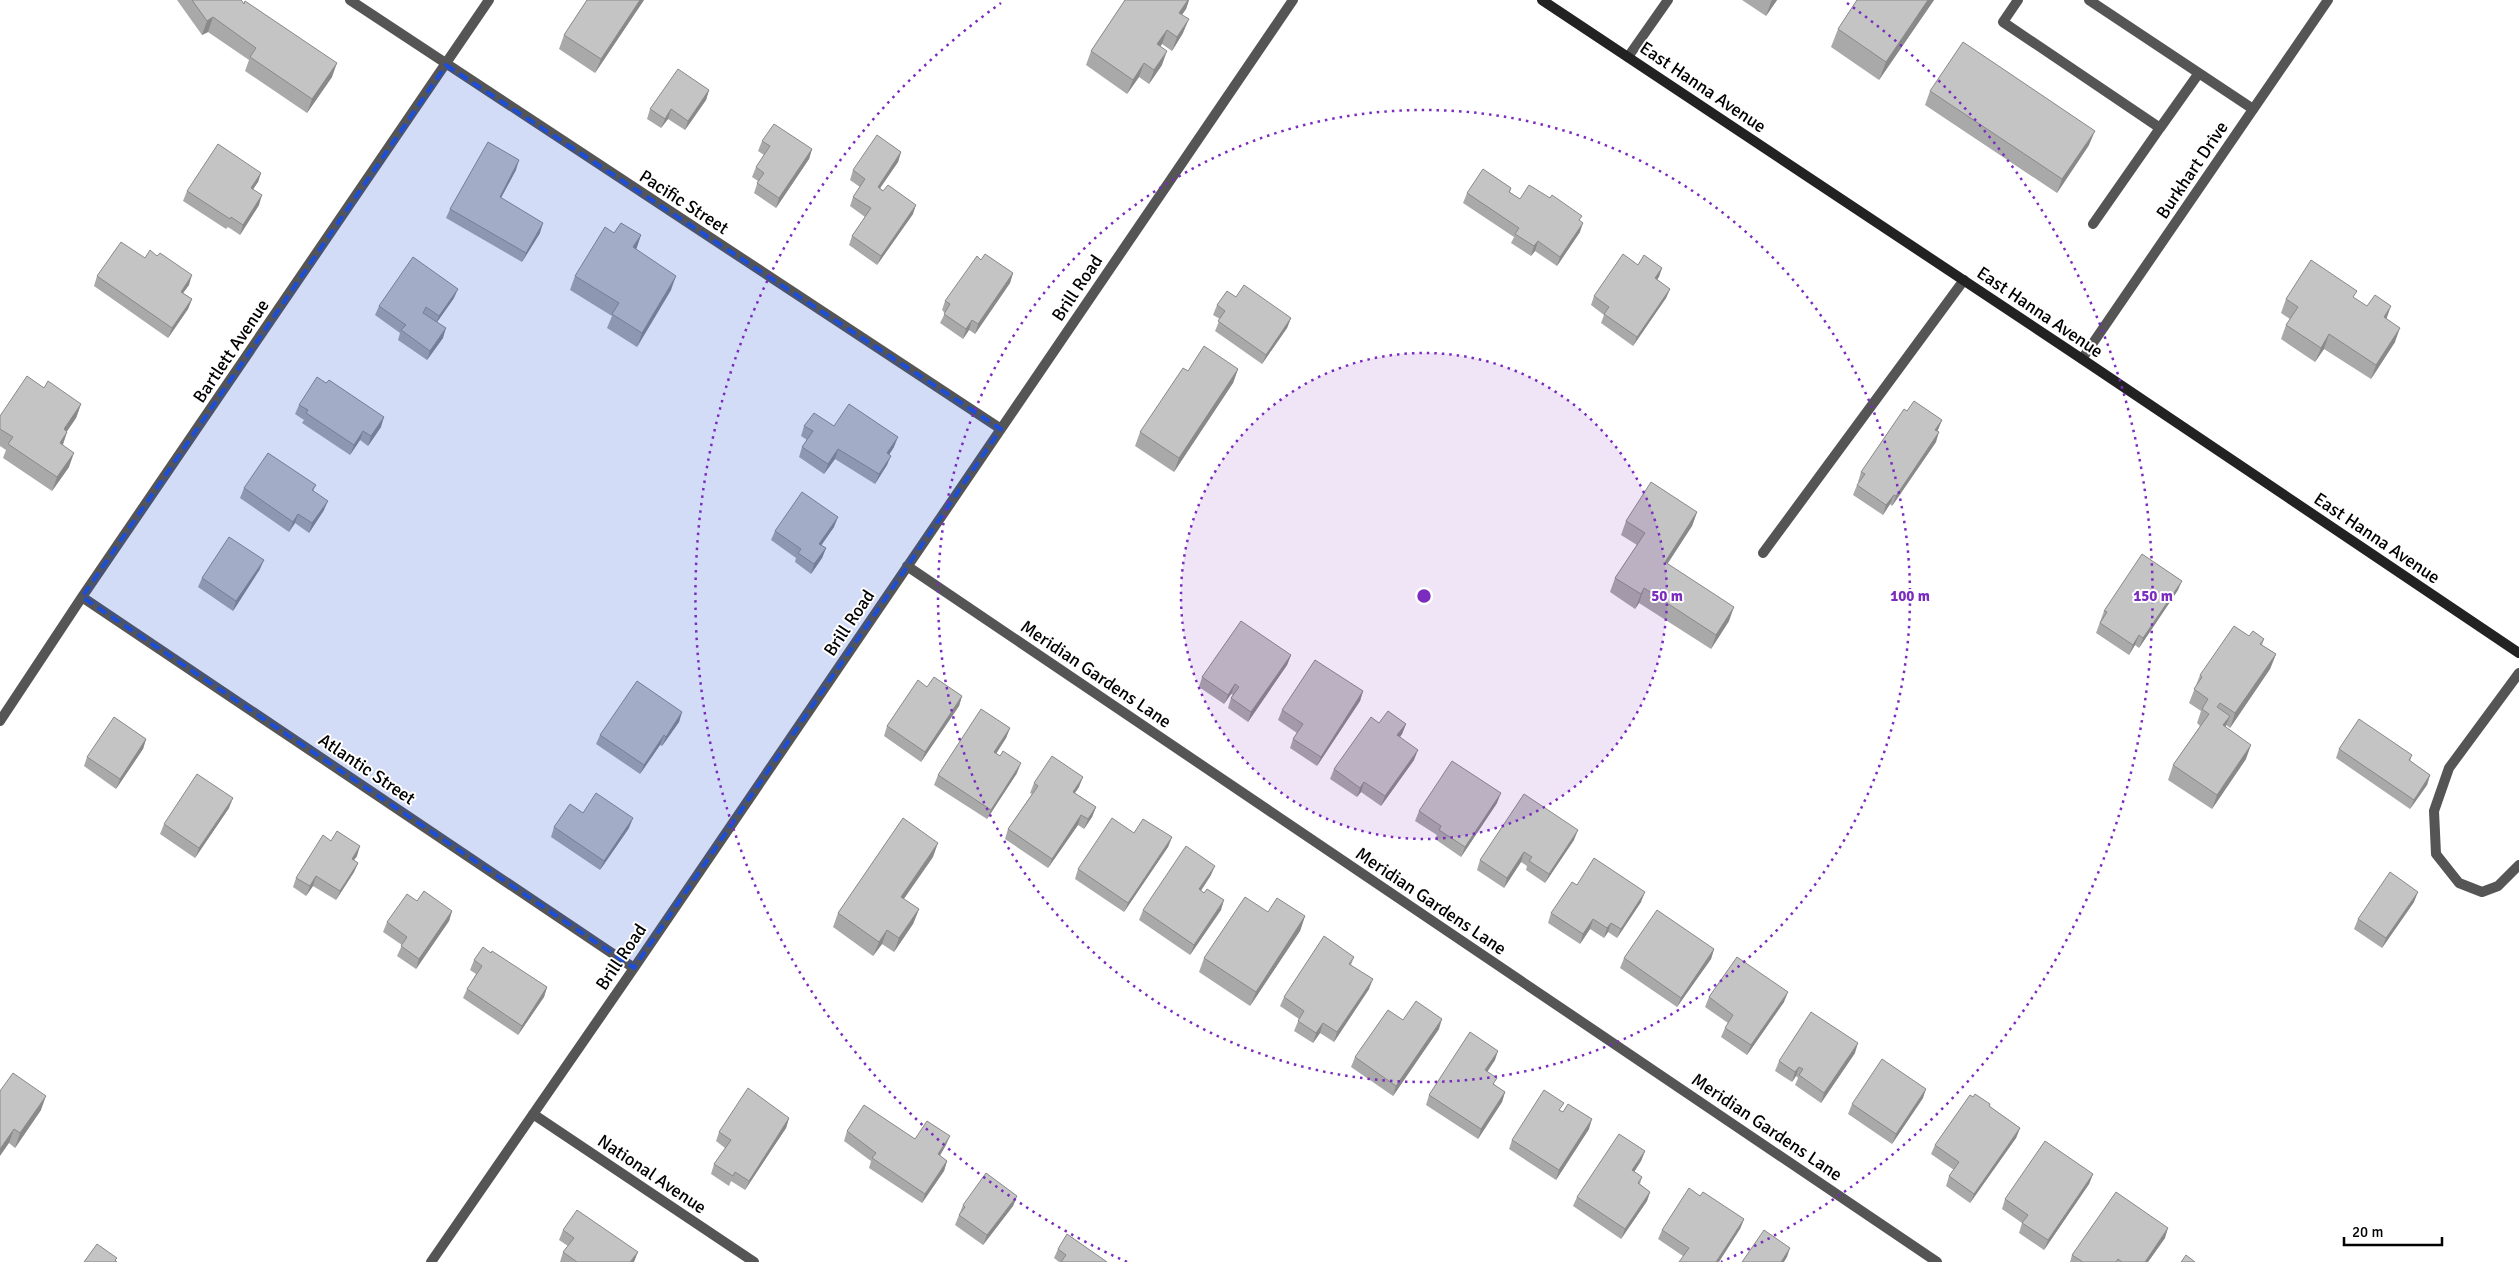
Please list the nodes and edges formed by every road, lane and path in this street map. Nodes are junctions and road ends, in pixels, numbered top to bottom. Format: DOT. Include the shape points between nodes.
graph roads {
  1 [pos="350,0"];
  2 [pos="489,0"];
  3 [pos="1293,0"];
  4 [pos="1542,0"];
  5 [pos="1668,0"];
  6 [pos="2018,0"];
  7 [pos="2089,0"];
  8 [pos="2328,0"];
  9 [pos="1628,57"];
  10 [pos="446,65"];
  11 [pos="2199,73"];
  12 [pos="2253,109"];
  13 [pos="2160,128"];
  14 [pos="2093,224"];
  15 [pos="1964,280"];
  16 [pos="2082,359"];
  17 [pos="1001,429"];
  18 [pos="1763,553"];
  19 [pos="907,566"];
  20 [pos="82,597"];
  21 [pos="2519,653"];
  22 [pos="2519,673"];
  23 [pos="0,721"];
  24 [pos="2519,864"];
  25 [pos="634,968"];
  26 [pos="532,1114"];
  27 [pos="431,1262"];
  28 [pos="754,1262"];
  29 [pos="1937,1262"];
  1 -- 10 [label="street, Pacific Street"];
  2 -- 10 [label="street, Bartlett Avenue"];
  3 -- 17 [label="street, Brill Road"];
  4 -- 9 [label="main road, East Hanna Avenue"];
  5 -- 9 [label="street"];
  6 -- 13 [label="street" via="2003,22"];
  7 -- 11 [label="street"];
  8 -- 12 [label="street, Burkhart Drive"];
  9 -- 15 [label="main road, East Hanna Avenue"];
  10 -- 17 [label="street, Pacific Street"];
  10 -- 20 [label="street, Bartlett Avenue"];
  11 -- 12 [label="street"];
  11 -- 13 [label="street"];
  12 -- 16 [label="street, Burkhart Drive"];
  13 -- 14 [label="street"];
  15 -- 16 [label="main road, East Hanna Avenue"];
  15 -- 18 [label="street"];
  16 -- 21 [label="main road, East Hanna Avenue"];
  17 -- 19 [label="street, Brill Road"];
  19 -- 25 [label="street, Brill Road"];
  19 -- 29 [label="street, Meridian Gardens Lane"];
  20 -- 23 [label="street, Bartlett Avenue"];
  20 -- 25 [label="street, Atlantic Street"];
  22 -- 24 [label="street" via="2449,768 2434,811 2436,854 2459,883 2482,892 2498,886"];
  25 -- 26 [label="street, Brill Road"];
  26 -- 27 [label="street, Brill Road"];
  26 -- 28 [label="street, National Avenue"];
}
